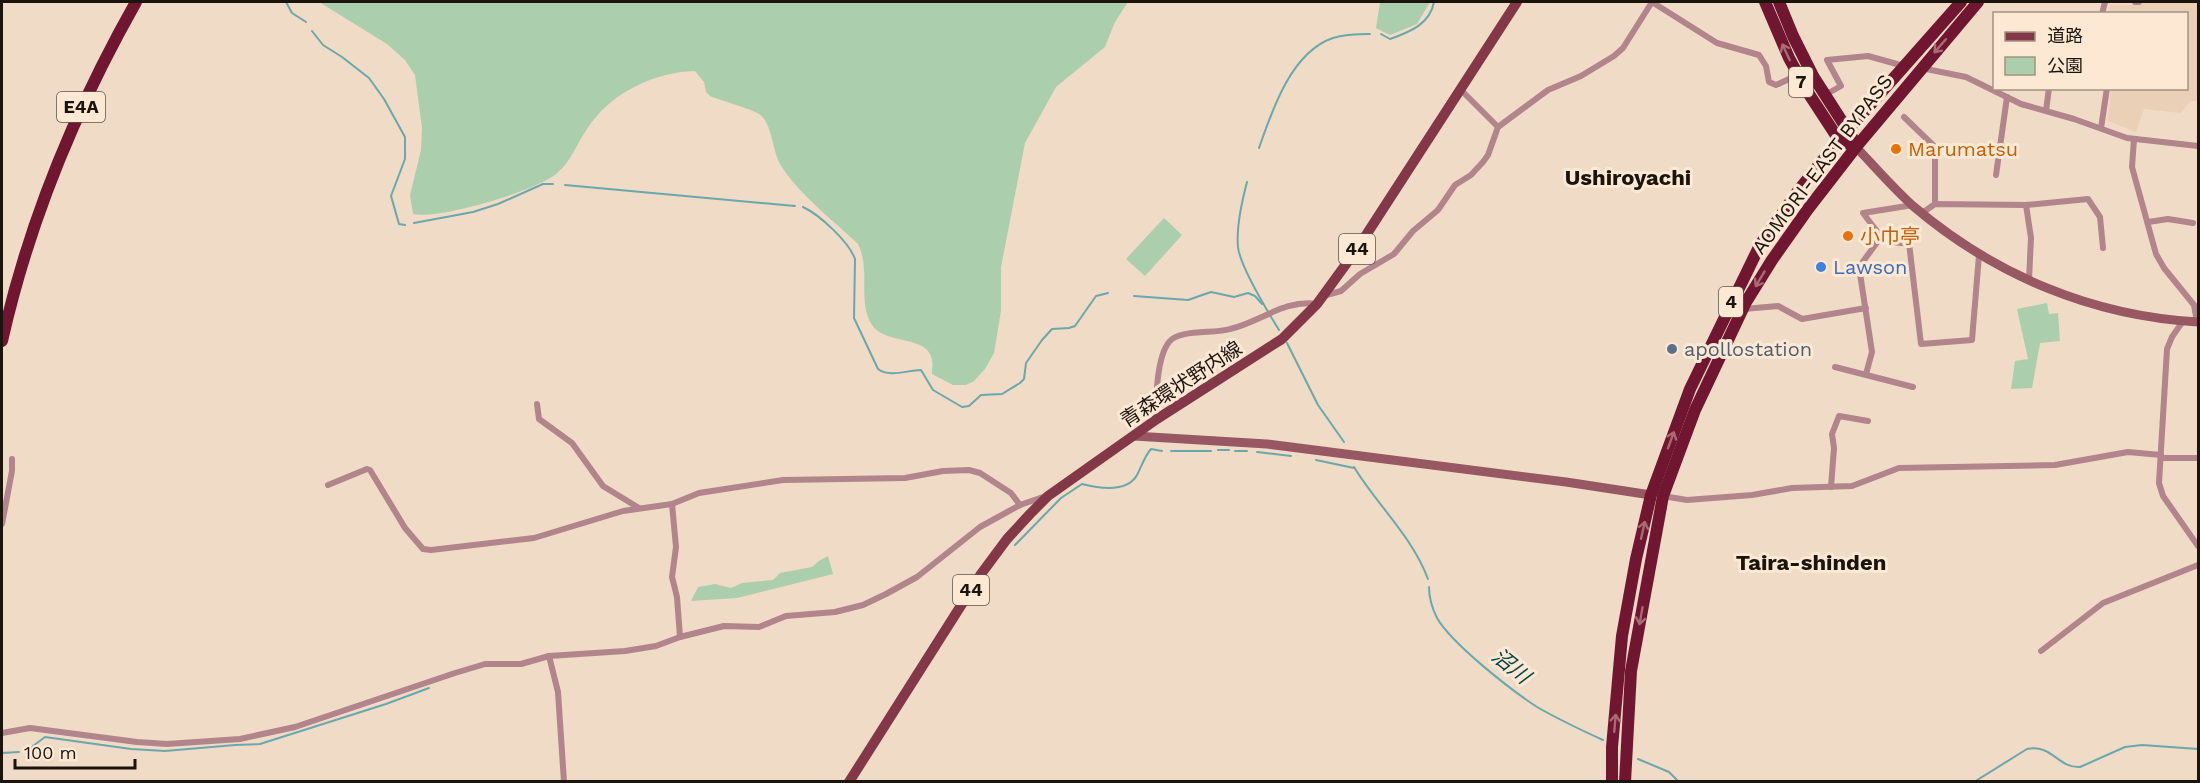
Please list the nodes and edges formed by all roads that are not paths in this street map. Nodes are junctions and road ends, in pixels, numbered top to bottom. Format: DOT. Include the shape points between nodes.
graph roads {
  1 [pos="136,2"];
  2 [pos="1517,2"];
  3 [pos="1652,2"];
  4 [pos="1765,2"];
  5 [pos="1779,2"];
  6 [pos="1961,2"];
  7 [pos="1978,2"];
  8 [pos="1904,66"];
  9 [pos="1921,68"];
  10 [pos="1798,75"];
  11 [pos="1460,89"];
  12 [pos="2049,90"];
  13 [pos="2107,90"];
  14 [pos="1825,95"];
  15 [pos="2007,97"];
  16 [pos="2046,111"];
  17 [pos="1904,117"];
  18 [pos="1498,127"];
  19 [pos="2101,128"];
  20 [pos="1848,130"];
  21 [pos="2134,139"];
  22 [pos="1839,140"];
  23 [pos="2199,146"];
  24 [pos="1856,147"];
  25 [pos="1996,175"];
  26 [pos="1935,204"];
  27 [pos="1913,205"];
  28 [pos="2026,205"];
  29 [pos="1922,213"];
  30 [pos="2148,222"];
  31 [pos="2193,223"];
  32 [pos="1881,237"];
  33 [pos="2103,248"];
  34 [pos="1979,255"];
  35 [pos="2029,280"];
  36 [pos="1320,300"];
  37 [pos="1866,308"];
  38 [pos="1743,309"];
  39 [pos="2183,321"];
  40 [pos="2198,322"];
  41 [pos="2,341"];
  42 [pos="1835,367"];
  43 [pos="1866,374"];
  44 [pos="1913,387"];
  45 [pos="537,404"];
  46 [pos="1157,419"];
  47 [pos="1868,421"];
  48 [pos="1134,436"];
  49 [pos="2161,456"];
  50 [pos="2199,458"];
  51 [pos="12,459"];
  52 [pos="328,485"];
  53 [pos="1831,487"];
  54 [pos="1048,496"];
  55 [pos="1657,496"];
  56 [pos="672,504"];
  57 [pos="1020,505"];
  58 [pos="639,508"];
  59 [pos="2,524"];
  60 [pos="2199,546"];
  61 [pos="2199,565"];
  62 [pos="680,637"];
  63 [pos="2041,651"];
  64 [pos="549,656"];
  65 [pos="2,733"];
  66 [pos="564,782"];
  67 [pos="849,782"];
  68 [pos="1612,782"];
  69 [pos="1625,782"];
  1 -- 41 [label="highway, E4A" via="84,100 36,218"];
  2 -- 11 [label="main road, 青森環状野内線 / 44"];
  3 -- 10 [label="street" via="1717,43 1759,55 1769,82 1776,85"];
  3 -- 18 [label="street" via="1614,56 1548,90"];
  10 -- 4 [label="highway, 7, one-way"];
  5 -- 14 [label="highway, 7"];
  6 -- 8 [label="highway, AOMORI-EAST BYPASS / 4"];
  7 -- 9 [label="highway, AOMORI-EAST BYPASS / 4, one-way"];
  8 -- 14 [label="street" via="1868,56 1827,60 1841,86"];
  8 -- 20 [label="highway, AOMORI-EAST BYPASS / 4"];
  9 -- 15 [label="street" via="1966,77"];
  9 -- 24 [label="highway, AOMORI-EAST BYPASS / 4"];
  10 -- 22 [label="highway, 7"];
  11 -- 18 [label="street"];
  11 -- 36 [label="main road, 青森環状野内線 / 44"];
  12 -- 16 [label="street"];
  13 -- 19 [label="street"];
  14 -- 20 [label="highway, 7"];
  15 -- 16 [label="street"];
  15 -- 25 [label="street"];
  16 -- 19 [label="street"];
  17 -- 26 [label="street" via="1935,147"];
  18 -- 36 [label="street" via="1483,162 1455,185 1438,210 1394,254 1360,274 1341,291"];
  19 -- 21 [label="street"];
  20 -- 22 [label="highway, AOMORI-EAST BYPASS / 4"];
  20 -- 24 [label="highway, 7"];
  21 -- 23 [label="street"];
  21 -- 30 [label="street" via="2132,167"];
  22 -- 24 [label="highway"];
  55 -- 22 [label="highway, AOMORI-EAST BYPASS / 4, one-way" via="1690,389 1760,245"];
  24 -- 27 [label="street"];
  24 -- 38 [label="highway, AOMORI-EAST BYPASS / 4, one-way" via="1772,260"];
  26 -- 28 [label="street"];
  26 -- 29 [label="street"];
  27 -- 29 [label="street"];
  27 -- 32 [label="street" via="1863,213"];
  28 -- 33 [label="street" via="2088,199 2100,217"];
  28 -- 35 [label="street" via="2031,238"];
  29 -- 34 [label="street"];
  30 -- 31 [label="street" via="2168,219"];
  30 -- 40 [label="street" via="2156,254 2194,305"];
  32 -- 34 [label="street" via="1895,244 1909,243 1921,344 1972,340"];
  32 -- 37 [label="street" via="1859,267"];
  34 -- 35 [label="street"];
  35 -- 39 [label="street" via="2104,308"];
  36 -- 46 [label="main road, 青森環状野内線 / 44" via="1282,339"];
  36 -- 46 [label="street" via="1289,305 1232,329 1173,338 1167,344 1158,377"];
  37 -- 38 [label="street" via="1802,319 1778,306"];
  37 -- 43 [label="street" via="1872,352"];
  38 -- 55 [label="highway, AOMORI-EAST BYPASS / 4"];
  39 -- 40 [label="street"];
  39 -- 49 [label="street" via="2167,349"];
  42 -- 43 [label="street"];
  43 -- 44 [label="street"];
  45 -- 58 [label="street" via="539,419 572,443 603,486"];
  46 -- 48 [label="main road, 青森環状野内線 / 44"];
  47 -- 53 [label="street" via="1839,416 1832,434"];
  48 -- 54 [label="main road, 青森環状野内線 / 44"];
  48 -- 55 [label="street" via="1267,444"];
  49 -- 50 [label="street"];
  49 -- 53 [label="street" via="2128,452 2055,465 1899,468 1851,486"];
  49 -- 60 [label="street" via="2159,483 2163,496"];
  51 -- 59 [label="street"];
  52 -- 58 [label="street" via="369,470 410,536 423,549 431,550 534,538"];
  53 -- 55 [label="street" via="1687,500"];
  54 -- 57 [label="street"];
  54 -- 67 [label="main road, 青森環状野内線 / 44" via="1007,539 981,574"];
  68 -- 55 [label="highway, AOMORI-EAST BYPASS / 4, one-way" via="1622,636 1636,559"];
  55 -- 69 [label="highway, AOMORI-EAST BYPASS / 4, one-way" via="1631,671"];
  56 -- 57 [label="street" via="699,493 783,480 905,478 969,470 1011,493"];
  56 -- 58 [label="street"];
  56 -- 62 [label="street" via="676,547 672,577"];
  57 -- 62 [label="street" via="980,526 917,577 863,605 786,616 759,627 724,626"];
  61 -- 63 [label="street" via="2103,603"];
  62 -- 64 [label="street" via="626,651"];
  64 -- 65 [label="street" via="521,664 469,668 295,727 240,739 167,744 30,728"];
  64 -- 66 [label="street" via="558,692"];
}
